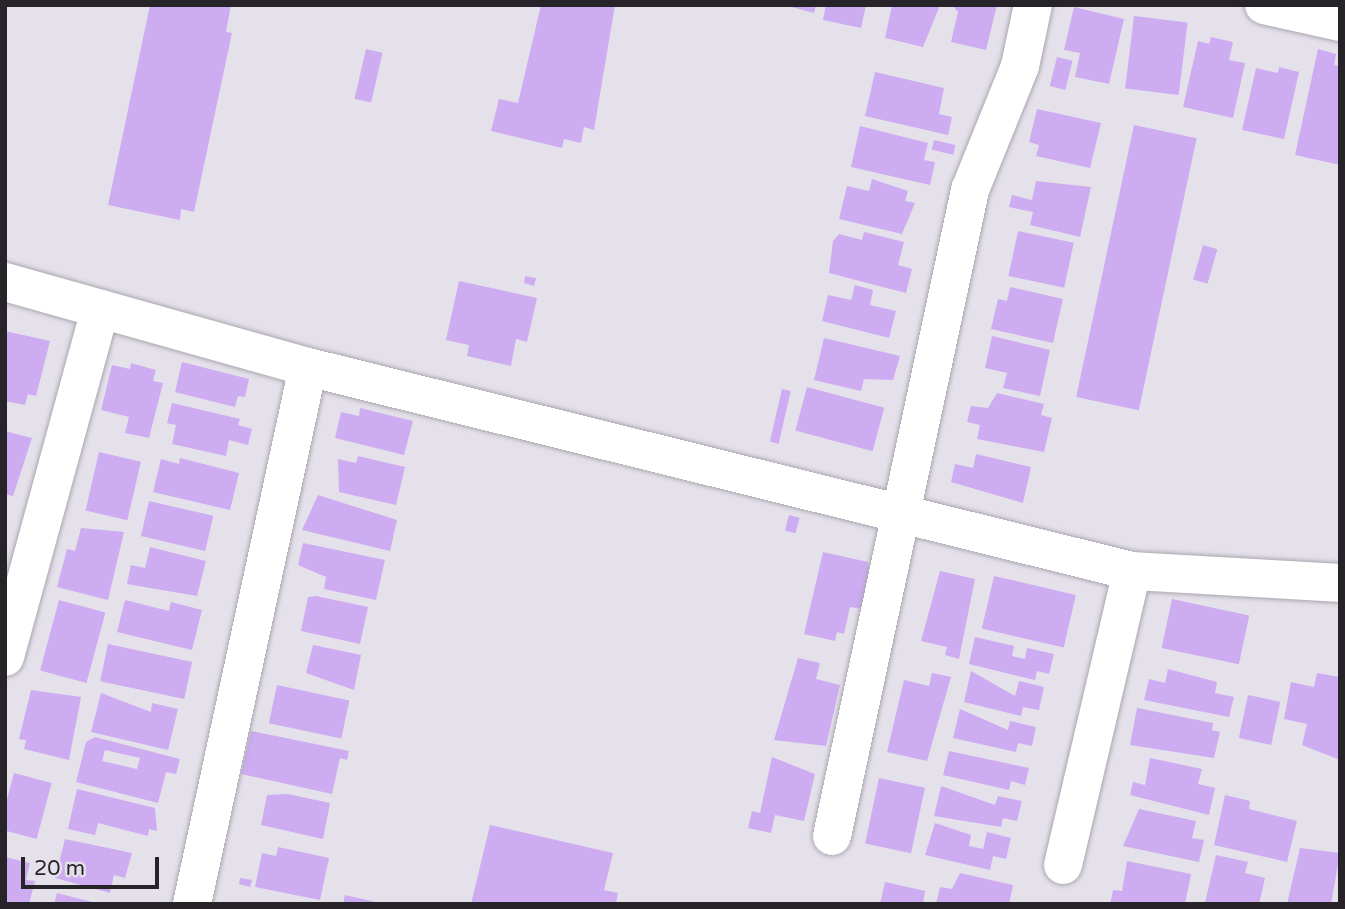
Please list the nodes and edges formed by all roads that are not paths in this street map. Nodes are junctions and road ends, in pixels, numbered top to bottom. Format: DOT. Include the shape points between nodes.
graph roads {
  1 [pos="1033,5"];
  2 [pos="1264,5"];
  3 [pos="1340,22"];
  4 [pos="5,282"];
  5 [pos="100,309"];
  6 [pos="308,367"];
  7 [pos="901,513"];
  8 [pos="1132,571"];
  9 [pos="1340,583"];
  10 [pos="5,657"];
  11 [pos="832,836"];
  12 [pos="1063,865"];
  13 [pos="192,904"];
  1 -- 7 [label="street" via="1020,66 970,190"];
  2 -- 3 [label="street"];
  4 -- 5 [label="street"];
  5 -- 6 [label="street"];
  5 -- 10 [label="street"];
  6 -- 7 [label="street"];
  6 -- 13 [label="street"];
  7 -- 8 [label="street"];
  7 -- 11 [label="street"];
  8 -- 9 [label="street"];
  8 -- 12 [label="street"];
}
